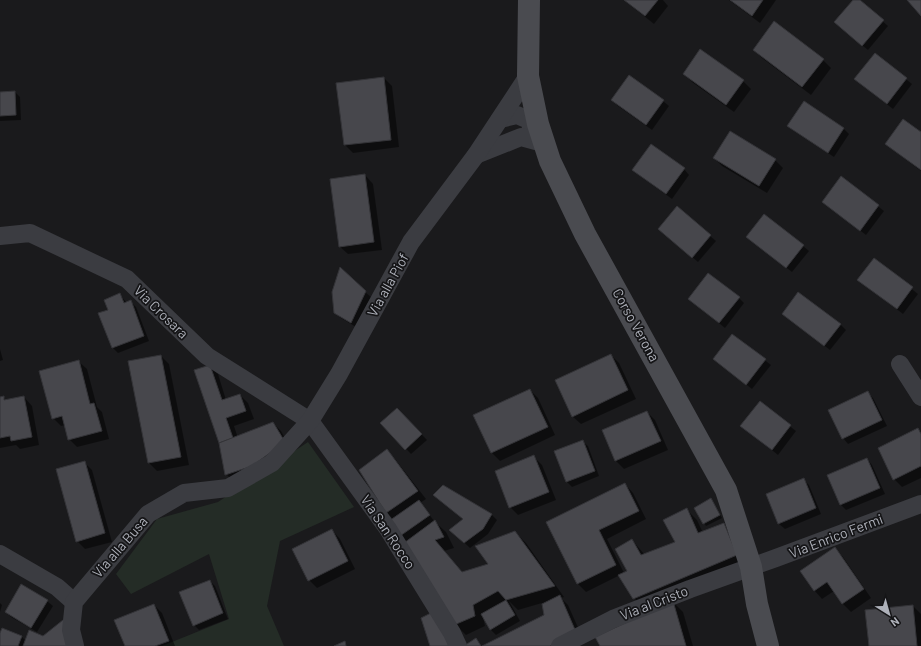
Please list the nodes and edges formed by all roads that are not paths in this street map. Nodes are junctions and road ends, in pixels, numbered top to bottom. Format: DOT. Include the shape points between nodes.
graph roads {
  1 [pos="529,0"];
  2 [pos="528,76"];
  3 [pos="500,119"];
  4 [pos="534,135"];
  5 [pos="476,155"];
  6 [pos="0,236"];
  7 [pos="900,364"];
  8 [pos="921,397"];
  9 [pos="310,422"];
  10 [pos="921,504"];
  11 [pos="0,554"];
  12 [pos="751,567"];
  13 [pos="74,602"];
  14 [pos="76,646"];
  15 [pos="458,646"];
  16 [pos="560,646"];
  17 [pos="768,646"];
  1 -- 2 [label="main road, Corso Verona"];
  2 -- 3 [label="street, Via alla Piof"];
  2 -- 4 [label="main road, Corso Verona"];
  3 -- 4 [label="street" via="517,115"];
  3 -- 5 [label="street, Via alla Piof"];
  4 -- 5 [label="street"];
  4 -- 12 [label="main road, Corso Verona" via="550,161 585,234 726,490"];
  5 -- 9 [label="street, Via alla Piof" via="411,242"];
  6 -- 9 [label="street, Via Crosara" via="30,232 127,279 207,356"];
  7 -- 8 [label="street"];
  9 -- 13 [label="street, Via alla Busa" via="272,463 228,488 184,493 148,514"];
  9 -- 15 [label="street, Via San Rocco" via="388,529"];
  10 -- 12 [label="street, Via Enrico Fermi"];
  11 -- 13 [label="street" via="58,587"];
  12 -- 16 [label="street, Via al Cristo" via="612,619"];
  12 -- 17 [label="main road, Corso Verona"];
  13 -- 14 [label="street" via="71,630"];
}
